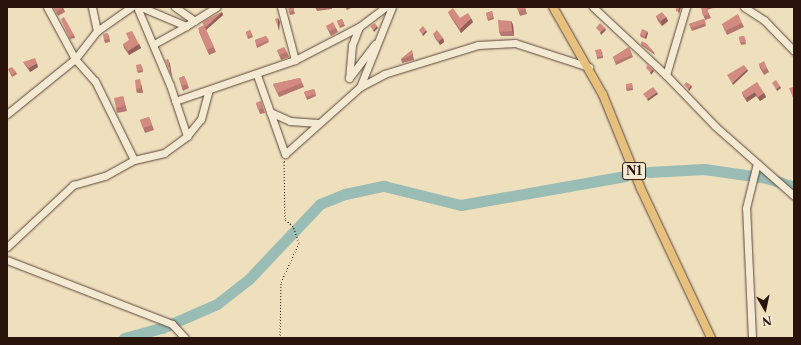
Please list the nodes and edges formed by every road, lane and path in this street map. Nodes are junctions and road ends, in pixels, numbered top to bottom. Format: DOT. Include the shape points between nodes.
graph roads {
  1 [pos="47,7"];
  2 [pos="92,7"];
  3 [pos="131,7"];
  4 [pos="137,7"];
  5 [pos="141,7"];
  6 [pos="160,7"];
  7 [pos="175,7"];
  8 [pos="217,7"];
  9 [pos="281,7"];
  10 [pos="386,7"];
  11 [pos="392,7"];
  12 [pos="553,7"];
  13 [pos="593,7"];
  14 [pos="686,7"];
  15 [pos="744,7"];
  16 [pos="159,16"];
  17 [pos="195,21"];
  18 [pos="186,26"];
  19 [pos="359,27"];
  20 [pos="97,30"];
  21 [pos="379,40"];
  22 [pos="154,44"];
  23 [pos="794,52"];
  24 [pos="75,59"];
  25 [pos="295,60"];
  26 [pos="589,67"];
  27 [pos="257,75"];
  28 [pos="666,75"];
  29 [pos="360,87"];
  30 [pos="209,90"];
  31 [pos="175,101"];
  32 [pos="270,112"];
  33 [pos="7,114"];
  34 [pos="318,123"];
  35 [pos="187,136"];
  36 [pos="285,154"];
  37 [pos="134,160"];
  38 [pos="757,163"];
  39 [pos="794,196"];
  40 [pos="7,247"];
  41 [pos="7,260"];
  42 [pos="185,338"];
  43 [pos="280,338"];
  44 [pos="711,338"];
  45 [pos="752,338"];
  1 -- 24 [label="street"];
  2 -- 20 [label="street"];
  3 -- 20 [label="street"];
  4 -- 22 [label="street"];
  5 -- 16 [label="street"];
  6 -- 16 [label="street"];
  7 -- 17 [label="street"];
  8 -- 17 [label="street"];
  9 -- 25 [label="street"];
  10 -- 19 [label="street"];
  11 -- 21 [label="street"];
  12 -- 26 [label="main road, N1"];
  13 -- 28 [label="street"];
  14 -- 28 [label="street"];
  15 -- 23 [label="street" via="764,20"];
  16 -- 18 [label="street"];
  17 -- 18 [label="street"];
  18 -- 22 [label="street"];
  19 -- 21 [label="street" via="352,46 349,78"];
  19 -- 25 [label="street"];
  20 -- 24 [label="street"];
  21 -- 29 [label="street"];
  22 -- 31 [label="street"];
  24 -- 33 [label="street"];
  24 -- 37 [label="street" via="95,81"];
  25 -- 27 [label="street"];
  26 -- 29 [label="street" via="515,43 478,45 384,74"];
  26 -- 44 [label="main road, N1"];
  27 -- 30 [label="street"];
  27 -- 32 [label="street"];
  28 -- 38 [label="street" via="715,126"];
  29 -- 34 [label="street"];
  30 -- 31 [label="street"];
  30 -- 35 [label="street" via="201,119"];
  31 -- 35 [label="street"];
  32 -- 34 [label="street" via="290,121"];
  32 -- 36 [label="street"];
  34 -- 36 [label="street"];
  35 -- 37 [label="street" via="164,153"];
  36 -- 43 [label="path" via="282,166 285,220 293,226 299,243 281,282"];
  37 -- 40 [label="street" via="105,176 72,186"];
  38 -- 39 [label="street"];
  38 -- 45 [label="street" via="746,208"];
  41 -- 42 [label="street" via="172,324"];
}
